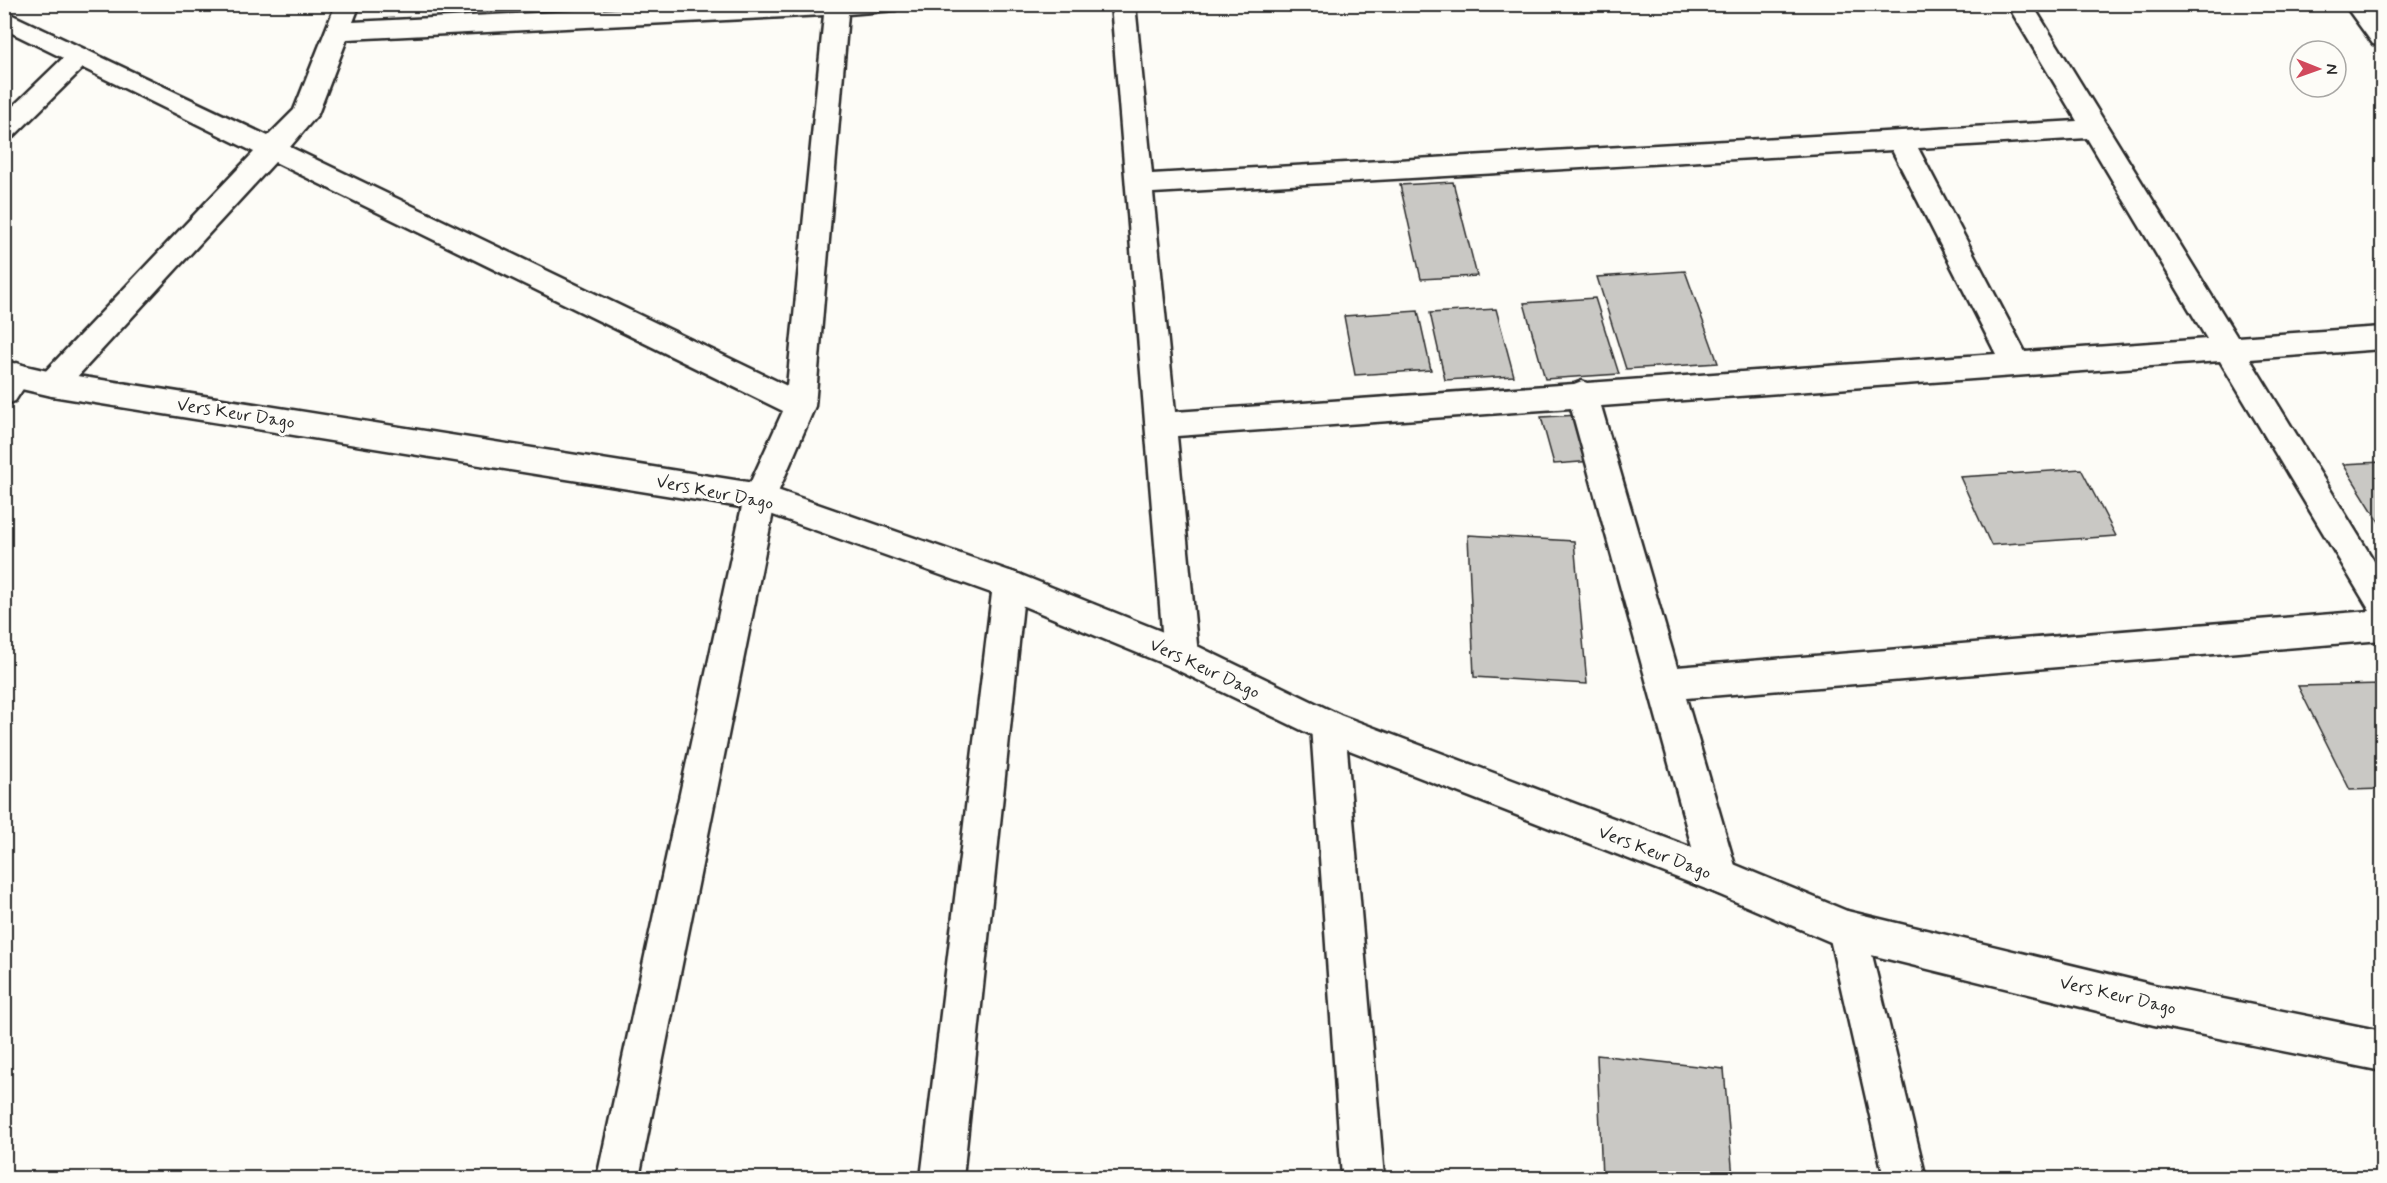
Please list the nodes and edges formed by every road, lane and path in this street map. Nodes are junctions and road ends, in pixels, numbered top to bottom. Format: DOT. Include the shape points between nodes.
graph roads {
  1 [pos="348,4"];
  2 [pos="887,4"];
  3 [pos="1123,4"];
  4 [pos="2019,4"];
  5 [pos="2356,4"];
  6 [pos="837,6"];
  7 [pos="569,12"];
  8 [pos="4,19"];
  9 [pos="338,31"];
  10 [pos="2382,38"];
  11 [pos="80,56"];
  12 [pos="2094,129"];
  13 [pos="4,131"];
  14 [pos="1900,140"];
  15 [pos="273,150"];
  16 [pos="1140,184"];
  17 [pos="2382,339"];
  18 [pos="2229,351"];
  19 [pos="2017,365"];
  20 [pos="9,380"];
  21 [pos="52,384"];
  22 [pos="1582,393"];
  23 [pos="800,406"];
  24 [pos="1161,424"];
  25 [pos="760,497"];
  26 [pos="1010,585"];
  27 [pos="2382,602"];
  28 [pos="2382,625"];
  29 [pos="1181,655"];
  30 [pos="1664,684"];
  31 [pos="1329,726"];
  32 [pos="1719,876"];
  33 [pos="1847,930"];
  34 [pos="2382,1051"];
  35 [pos="618,1179"];
  36 [pos="942,1179"];
  37 [pos="1363,1179"];
  38 [pos="1905,1179"];
  1 -- 9 [label="street"];
  2 -- 6 [label="street"];
  3 -- 16 [label="street"];
  4 -- 12 [label="street"];
  5 -- 10 [label="street"];
  6 -- 7 [label="street"];
  6 -- 23 [label="street"];
  7 -- 9 [label="street"];
  8 -- 11 [label="street"];
  9 -- 15 [label="street" via="305,114"];
  11 -- 13 [label="street"];
  11 -- 15 [label="street"];
  12 -- 14 [label="street"];
  12 -- 18 [label="street"];
  14 -- 16 [label="street"];
  14 -- 19 [label="street"];
  15 -- 21 [label="street"];
  15 -- 23 [label="street"];
  16 -- 24 [label="street"];
  17 -- 18 [label="street"];
  18 -- 19 [label="street"];
  18 -- 27 [label="street"];
  19 -- 22 [label="street"];
  20 -- 21 [label="street, Vers Keur Dago"];
  21 -- 25 [label="street, Vers Keur Dago"];
  22 -- 24 [label="street"];
  22 -- 30 [label="street"];
  23 -- 25 [label="street"];
  24 -- 29 [label="street"];
  25 -- 26 [label="street, Vers Keur Dago"];
  25 -- 35 [label="street"];
  26 -- 29 [label="street, Vers Keur Dago"];
  26 -- 36 [label="street"];
  28 -- 30 [label="street"];
  29 -- 31 [label="street, Vers Keur Dago"];
  30 -- 32 [label="street"];
  31 -- 32 [label="street, Vers Keur Dago"];
  31 -- 37 [label="street"];
  32 -- 33 [label="street, Vers Keur Dago"];
  33 -- 34 [label="street, Vers Keur Dago" via="2154,1005"];
  33 -- 38 [label="street"];
}
